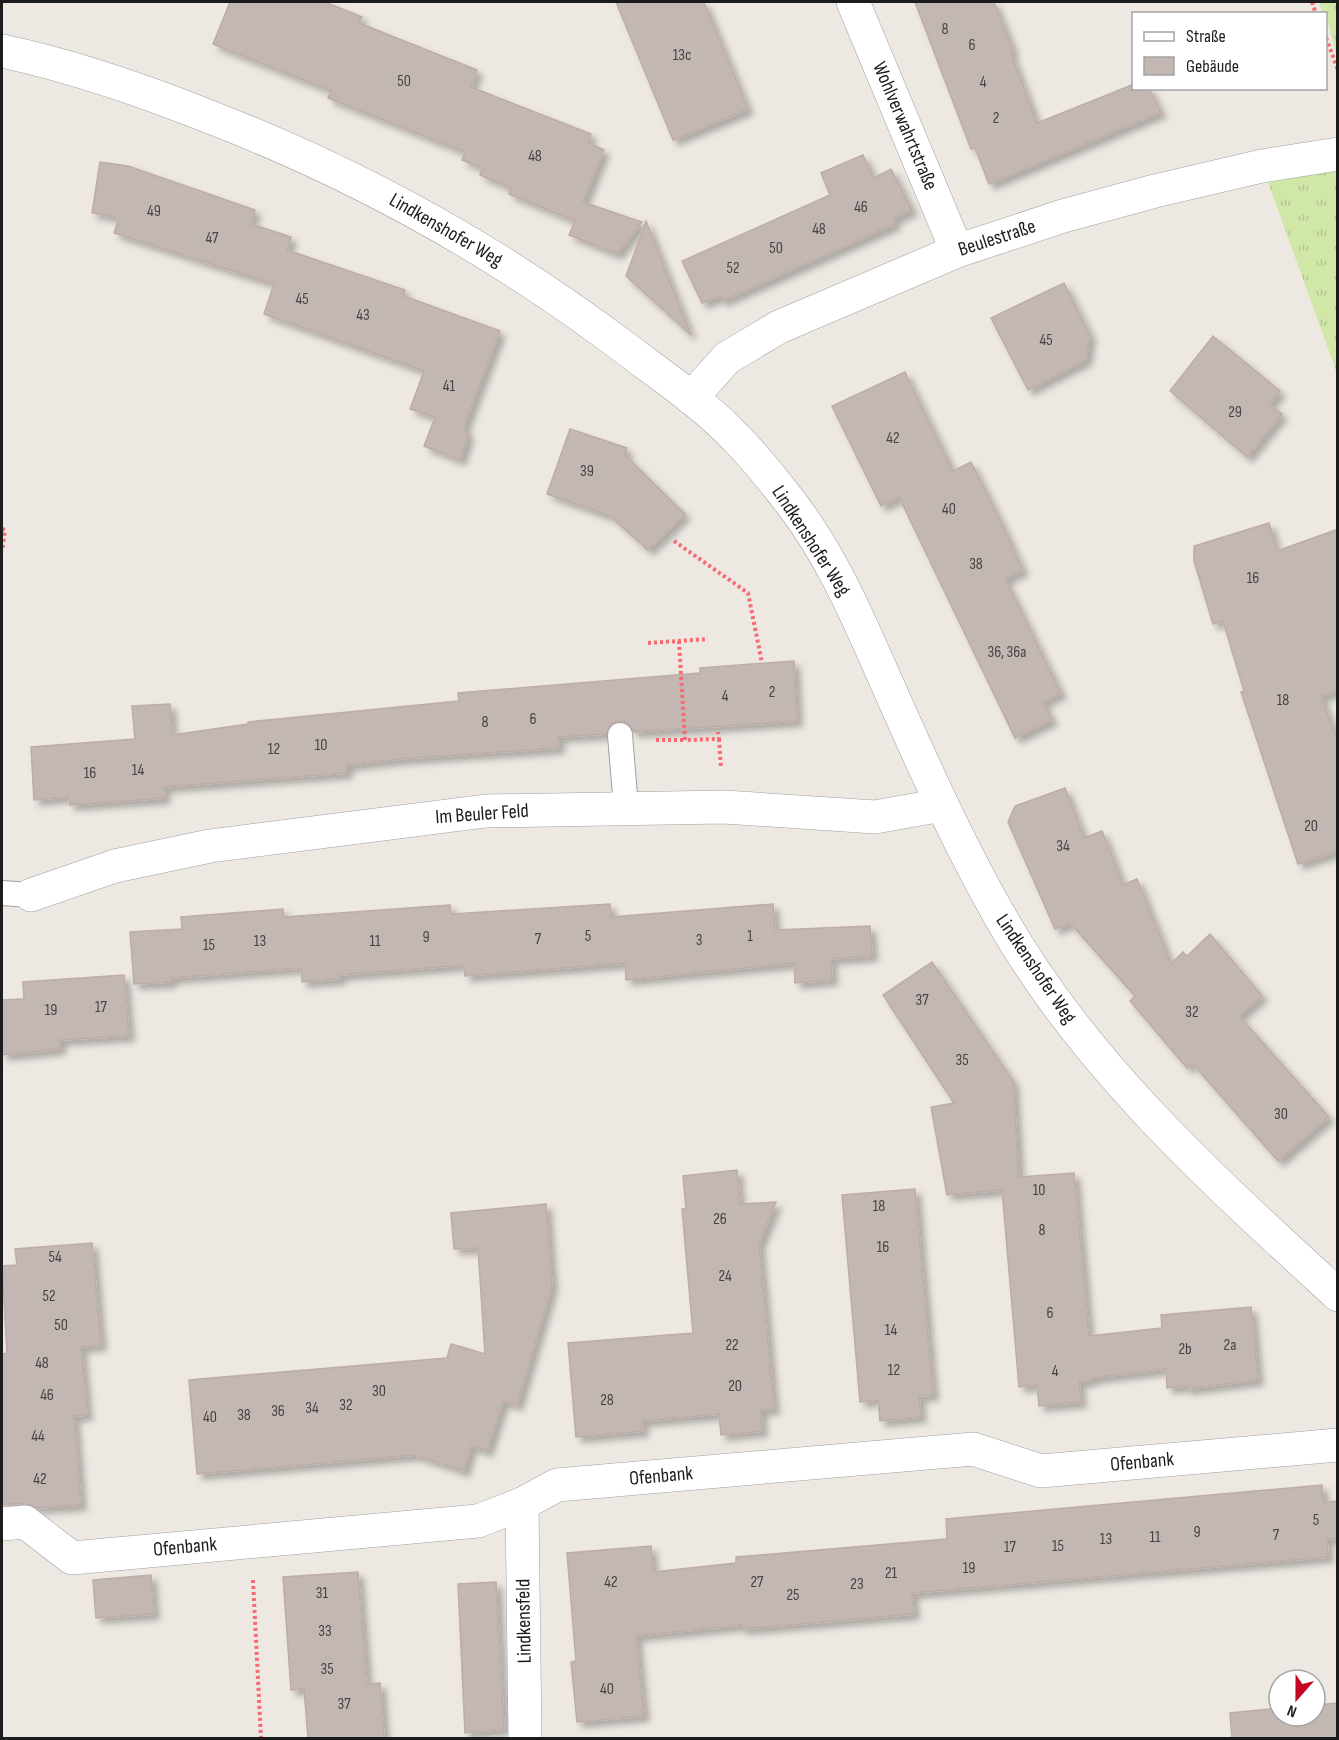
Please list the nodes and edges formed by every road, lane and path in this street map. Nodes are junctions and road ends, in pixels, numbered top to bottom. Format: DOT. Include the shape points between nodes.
graph roads {
  1 [pos="854,2"];
  2 [pos="1327,41"];
  3 [pos="2,51"];
  4 [pos="1338,70"];
  5 [pos="1338,154"];
  6 [pos="957,250"];
  7 [pos="691,398"];
  8 [pos="2,529"];
  9 [pos="674,541"];
  10 [pos="2,551"];
  11 [pos="708,639"];
  12 [pos="679,641"];
  13 [pos="648,643"];
  14 [pos="762,663"];
  15 [pos="718,732"];
  16 [pos="620,735"];
  17 [pos="942,805"];
  18 [pos="626,807"];
  19 [pos="16,894"];
  20 [pos="1338,1295"];
  21 [pos="1338,1445"];
  22 [pos="522,1504"];
  23 [pos="2,1524"];
  24 [pos="251,1541"];
  25 [pos="261,1738"];
  26 [pos="525,1738"];
  1 -- 6 [label="street, Wohlverwahrtstraße"];
  2 -- 4 [label="path"];
  3 -- 7 [label="street, Lindkenshofer Weg" via="137,88 266,138 367,184 472,242 572,308"];
  5 -- 6 [label="street, Beulestraße" via="1262,166 1155,191"];
  6 -- 7 [label="street, Beulestraße" via="779,327 727,358"];
  7 -- 17 [label="street, Lindkenshofer Weg" via="735,436 793,506 843,585"];
  8 -- 10 [label="path"];
  9 -- 14 [label="path" via="748,592"];
  11 -- 12 [label="path"];
  12 -- 13 [label="path"];
  12 -- 15 [label="path" via="685,740 719,739"];
  16 -- 18 [label="lane"];
  17 -- 18 [label="street, Im Beuler Feld" via="875,817 724,807"];
  17 -- 20 [label="street, Lindkenshofer Weg" via="1002,921 1066,1018 1157,1122"];
  18 -- 19 [label="street, Im Beuler Feld" via="486,811 210,846 115,866"];
  21 -- 22 [label="street, Ofenbank" via="1041,1471 973,1449 557,1485"];
  22 -- 24 [label="street, Ofenbank" via="478,1521"];
  22 -- 26 [label="street, Lindkensfeld"];
  23 -- 24 [label="street, Ofenbank" via="25,1522 72,1558"];
  24 -- 25 [label="path"];
}
